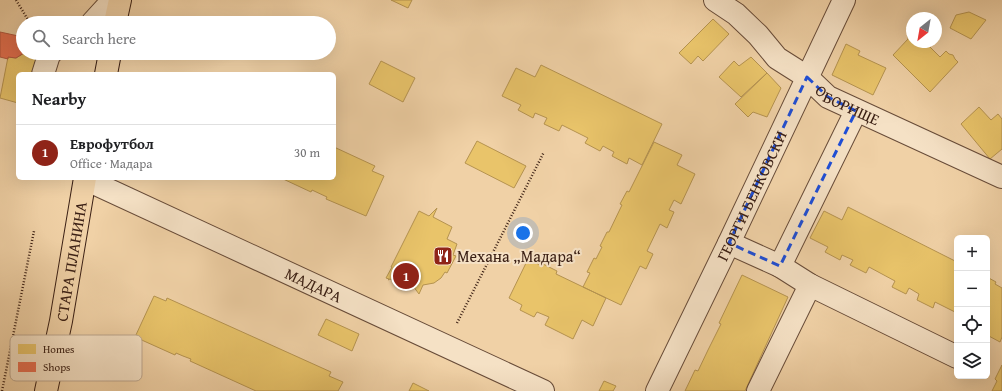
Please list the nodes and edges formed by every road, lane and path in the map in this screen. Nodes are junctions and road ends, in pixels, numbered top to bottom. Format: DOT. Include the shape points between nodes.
graph roads {
  1 [pos="16,0"];
  2 [pos="113,0"];
  3 [pos="120,0"];
  4 [pos="715,0"];
  5 [pos="844,0"];
  6 [pos="26,16"];
  7 [pos="98,16"];
  8 [pos="117,16"];
  9 [pos="47,60"];
  10 [pos="109,60"];
  11 [pos="44,72"];
  12 [pos="106,72"];
  13 [pos="808,77"];
  14 [pos="856,111"];
  15 [pos="544,152"];
  16 [pos="1001,174"];
  17 [pos="85,180"];
  18 [pos="89,180"];
  19 [pos="34,231"];
  20 [pos="729,243"];
  21 [pos="780,266"];
  22 [pos="810,285"];
  23 [pos="13,335"];
  24 [pos="58,335"];
  25 [pos="446,345"];
  26 [pos="10,351"];
  27 [pos="954,356"];
  28 [pos="48,381"];
  29 [pos="2,391"];
  30 [pos="46,391"];
  31 [pos="543,391"];
  32 [pos="657,391"];
  33 [pos="758,391"];
  1 -- 6 [label="path"];
  2 -- 7 [label="street"];
  3 -- 8 [label="main road"];
  4 -- 13 [label="street, ОБОРИЩЕ" via="736,14 777,58"];
  5 -- 13 [label="street, ГЕОРГИ БЕНКОВСКИ"];
  9 -- 11 [label="street"];
  10 -- 12 [label="main road"];
  13 -- 14 [label="street, ОБОРИЩЕ" via="828,97"];
  13 -- 20 [label="street, ГЕОРГИ БЕНКОВСКИ"];
  14 -- 16 [label="street, ОБОРИЩЕ"];
  14 -- 21 [label="street"];
  15 -- 25 [label="path"];
  17 -- 24 [label="main road, СТАРА ПЛАНИНА"];
  18 -- 25 [label="street, МАДАРА"];
  19 -- 23 [label="path"];
  20 -- 21 [label="street"];
  20 -- 32 [label="street, ГЕОРГИ БЕНКОВСКИ"];
  21 -- 22 [label="street"];
  22 -- 27 [label="street"];
  22 -- 33 [label="street"];
  25 -- 31 [label="street, МАДАРА"];
  26 -- 29 [label="path"];
  28 -- 30 [label="main road, СТАРА ПЛАНИНА"];
}
